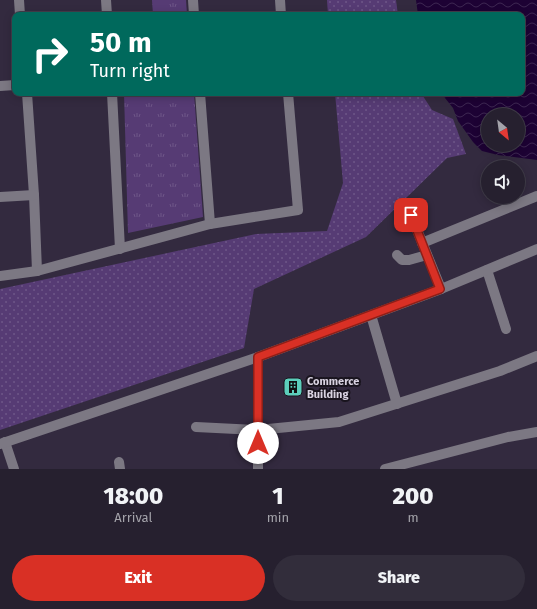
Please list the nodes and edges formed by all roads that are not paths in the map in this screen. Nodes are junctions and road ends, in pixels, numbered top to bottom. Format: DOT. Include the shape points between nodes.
graph roads {
  1 [pos="19,0"];
  2 [pos="106,0"];
  3 [pos="193,0"];
  4 [pos="280,0"];
  5 [pos="20,12"];
  6 [pos="107,12"];
  7 [pos="194,12"];
  8 [pos="282,12"];
  9 [pos="12,85"];
  10 [pos="0,86"];
  11 [pos="27,96"];
  12 [pos="112,96"];
  13 [pos="200,96"];
  14 [pos="288,96"];
  15 [pos="34,194"];
  16 [pos="537,196"];
  17 [pos="0,198"];
  18 [pos="411,215"];
  19 [pos="210,224"];
  20 [pos="422,242"];
  21 [pos="120,249"];
  22 [pos="537,250"];
  23 [pos="397,255"];
  24 [pos="427,255"];
  25 [pos="487,270"];
  26 [pos="37,271"];
  27 [pos="0,276"];
  28 [pos="440,289"];
  29 [pos="372,315"];
  30 [pos="506,329"];
  31 [pos="537,356"];
  32 [pos="258,357"];
  33 [pos="397,404"];
  34 [pos="196,427"];
  35 [pos="258,430"];
  36 [pos="537,432"];
  37 [pos="2,443"];
  38 [pos="14,469"];
  39 [pos="258,469"];
  40 [pos="385,469"];
  1 -- 5 [label="street"];
  2 -- 6 [label="street"];
  3 -- 7 [label="street"];
  4 -- 8 [label="street"];
  9 -- 10 [label="street"];
  11 -- 15 [label="street"];
  12 -- 21 [label="street"];
  13 -- 19 [label="street"];
  14 -- 19 [label="street" via="298,210"];
  15 -- 17 [label="street"];
  15 -- 26 [label="street"];
  16 -- 20 [label="street"];
  18 -- 20 [label="street"];
  19 -- 21 [label="street"];
  20 -- 24 [label="street"];
  21 -- 26 [label="street"];
  22 -- 25 [label="street"];
  23 -- 24 [label="street" via="402,260 409,260"];
  24 -- 28 [label="street"];
  25 -- 28 [label="street"];
  25 -- 30 [label="street"];
  26 -- 27 [label="street"];
  28 -- 29 [label="street"];
  29 -- 32 [label="street"];
  29 -- 33 [label="street"];
  31 -- 33 [label="street"];
  32 -- 35 [label="street"];
  32 -- 37 [label="street"];
  33 -- 35 [label="street" via="339,422"];
  34 -- 35 [label="street"];
  35 -- 39 [label="street"];
  36 -- 40 [label="street" via="508,437"];
  37 -- 38 [label="street"];
}
